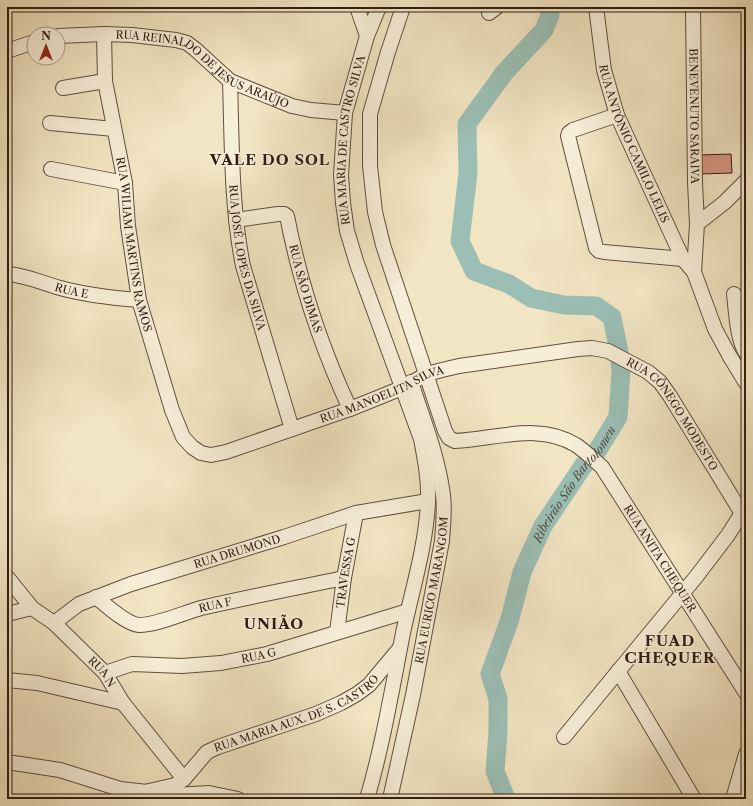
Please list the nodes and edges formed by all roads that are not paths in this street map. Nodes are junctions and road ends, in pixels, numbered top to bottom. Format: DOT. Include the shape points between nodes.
graph roads {
  1 [pos="357,7"];
  2 [pos="379,7"];
  3 [pos="403,7"];
  4 [pos="596,7"];
  5 [pos="693,7"];
  6 [pos="104,34"];
  7 [pos="66,36"];
  8 [pos="367,36"];
  9 [pos="26,45"];
  10 [pos="7,51"];
  11 [pos="105,81"];
  12 [pos="230,81"];
  13 [pos="63,88"];
  14 [pos="345,113"];
  15 [pos="617,115"];
  16 [pos="50,123"];
  17 [pos="114,129"];
  18 [pos="51,169"];
  19 [pos="746,181"];
  20 [pos="124,183"];
  21 [pos="236,220"];
  22 [pos="697,224"];
  23 [pos="683,259"];
  24 [pos="694,272"];
  25 [pos="7,274"];
  26 [pos="734,294"];
  27 [pos="139,300"];
  28 [pos="578,349"];
  29 [pos="746,353"];
  30 [pos="427,374"];
  31 [pos="746,383"];
  32 [pos="406,385"];
  33 [pos="350,408"];
  34 [pos="292,429"];
  35 [pos="192,448"];
  36 [pos="428,501"];
  37 [pos="356,513"];
  38 [pos="744,516"];
  39 [pos="7,577"];
  40 [pos="344,578"];
  41 [pos="681,594"];
  42 [pos="96,597"];
  43 [pos="32,608"];
  44 [pos="408,611"];
  45 [pos="7,614"];
  46 [pos="54,623"];
  47 [pos="337,632"];
  48 [pos="401,647"];
  49 [pos="618,671"];
  50 [pos="105,673"];
  51 [pos="7,680"];
  52 [pos="746,693"];
  53 [pos="123,703"];
  54 [pos="564,736"];
  55 [pos="746,754"];
  56 [pos="7,762"];
  57 [pos="184,779"];
  58 [pos="373,779"];
  59 [pos="145,792"];
  60 [pos="238,799"];
  61 [pos="367,799"];
  62 [pos="374,799"];
  63 [pos="390,799"];
  64 [pos="694,799"];
  65 [pos="733,799"];
  1 -- 8 [label="street"];
  2 -- 8 [label="street, RUA MARIA DE CASTRO SILVA"];
  3 -- 30 [label="street, RUA MARIA DE CASTRO SILVA" via="370,114 370,166 375,212 383,245"];
  4 -- 15 [label="street, RUA ANTÔNIO CAMILO LELIS" via="604,70"];
  5 -- 22 [label="street, BENEVENUTO SARAIVA"];
  6 -- 7 [label="street, RUA REINALDO DE JESUS ARAÚJO"];
  6 -- 11 [label="street, RUA WILIAM MARTINS RAMOS"];
  6 -- 12 [label="street, RUA REINALDO DE JESUS ARAÚJO" via="158,37 187,43"];
  8 -- 14 [label="street, RUA MARIA DE CASTRO SILVA"];
  9 -- 10 [label="street"];
  11 -- 13 [label="street"];
  11 -- 17 [label="street, RUA WILIAM MARTINS RAMOS"];
  12 -- 14 [label="street, RUA REINALDO DE JESUS ARAÚJO" via="292,106"];
  12 -- 21 [label="street, RUA JOSÉ LOPES DA SILVA"];
  14 -- 32 [label="street, RUA MARIA DE CASTRO SILVA" via="341,175 347,231 357,264"];
  15 -- 23 [label="street, RUA ANTÔNIO CAMILO LELIS"];
  15 -- 23 [label="street" via="573,130 568,136 596,248 604,252"];
  16 -- 17 [label="street"];
  17 -- 20 [label="street, RUA WILIAM MARTINS RAMOS"];
  18 -- 20 [label="street"];
  19 -- 22 [label="street"];
  20 -- 27 [label="street, RUA WILIAM MARTINS RAMOS"];
  21 -- 33 [label="street, RUA SÃO DIMAS" via="278,214 287,216 300,275 316,329"];
  21 -- 34 [label="street, RUA JOSÉ LOPES DA SILVA" via="244,266"];
  22 -- 24 [label="street, BENEVENUTO SARAIVA"];
  23 -- 24 [label="street, RUA ANTÔNIO CAMILO LELIS"];
  24 -- 31 [label="street" via="715,329"];
  25 -- 27 [label="street, RUA E" via="20,275 85,294"];
  26 -- 29 [label="street" via="740,337"];
  27 -- 35 [label="street, RUA WILIAM MARTINS RAMOS" via="172,410"];
  28 -- 30 [label="street, RUA MANOELITA SILVA" via="458,366"];
  28 -- 38 [label="street, RUA CÔNEGO MODESTO" via="608,351 648,372 660,382"];
  30 -- 32 [label="street, RUA MANOELITA SILVA"];
  30 -- 41 [label="street, RUA ANITA CHEQUER" via="449,438 462,441 543,433 560,437 577,446 602,467"];
  32 -- 33 [label="street, RUA MANOELITA SILVA"];
  32 -- 36 [label="street, RUA EURICO MARANGOM" via="421,439"];
  32 -- 63 [label="street, RUA EURICO MARANGOM" via="432,447 440,474 444,517 442,541 415,687"];
  33 -- 34 [label="street, RUA MANOELITA SILVA"];
  34 -- 35 [label="street, RUA MANOELITA SILVA" via="211,455"];
  36 -- 37 [label="street, RUA DRUMOND"];
  36 -- 44 [label="street, RUA EURICO MARANGOM" via="424,536"];
  37 -- 40 [label="street, TRAVESSA G"];
  37 -- 42 [label="street, RUA DRUMOND"];
  38 -- 41 [label="street"];
  39 -- 43 [label="street, RUA N"];
  40 -- 42 [label="street, RUA F" via="226,602 138,625 129,622"];
  40 -- 47 [label="street, TRAVESSA G"];
  41 -- 49 [label="street"];
  41 -- 52 [label="street, RUA ANITA CHEQUER"];
  42 -- 46 [label="street, RUA DRUMOND" via="79,604"];
  43 -- 45 [label="street"];
  43 -- 46 [label="street, RUA N"];
  44 -- 47 [label="street, RUA G"];
  44 -- 48 [label="street, RUA EURICO MARANGOM"];
  46 -- 50 [label="street, RUA N"];
  47 -- 50 [label="street, RUA G" via="267,654 239,659 182,666 132,664"];
  48 -- 57 [label="street, RUA MARIA AUX. DE S. CASTRO" via="357,694 316,714 218,746 207,752"];
  48 -- 58 [label="street, RUA EURICO MARANGOM"];
  49 -- 54 [label="street"];
  49 -- 64 [label="street"];
  50 -- 53 [label="street, RUA N"];
  51 -- 53 [label="street" via="36,683"];
  53 -- 57 [label="street, RUA N"];
  55 -- 65 [label="street"];
  56 -- 59 [label="street" via="60,770 120,789"];
  57 -- 59 [label="street, RUA MARIA AUX. DE S. CASTRO" via="175,785"];
  58 -- 61 [label="street, RUA EURICO MARANGOM"];
  58 -- 62 [label="street"];
  59 -- 60 [label="street" via="175,795 208,793"];
}
